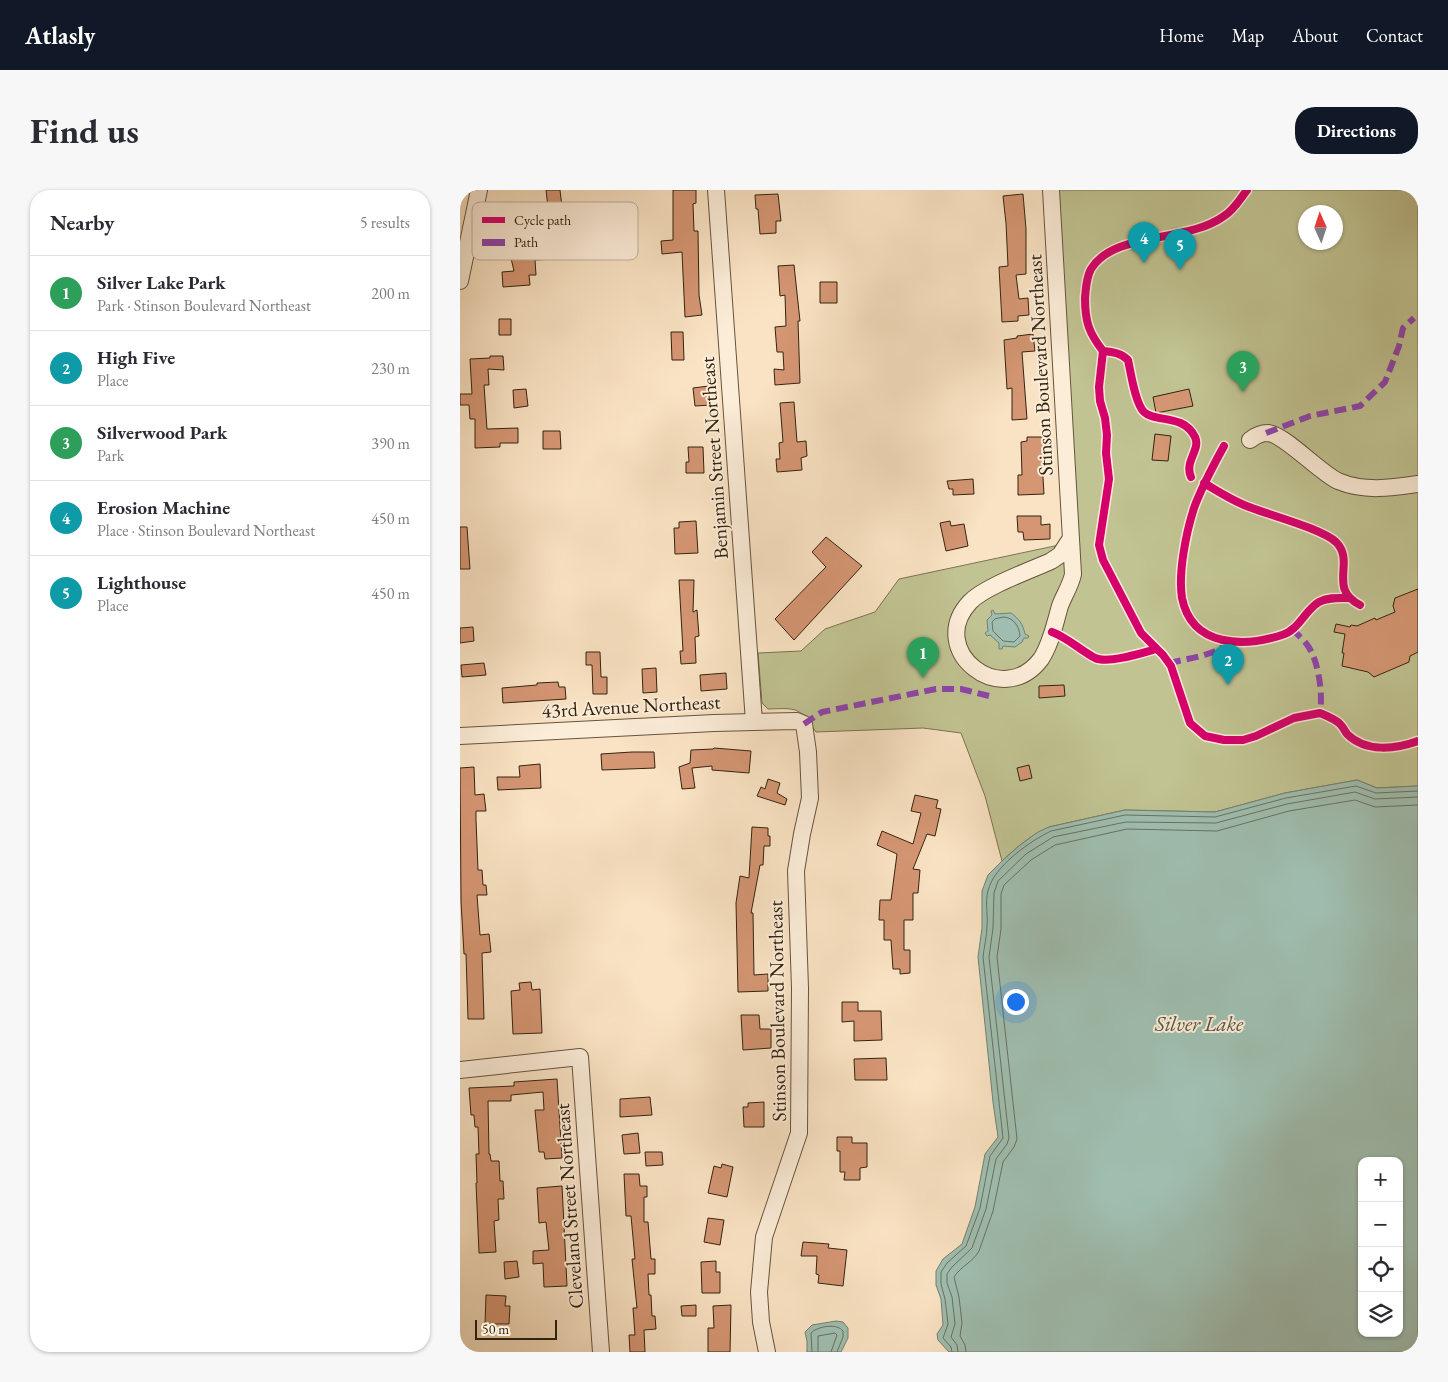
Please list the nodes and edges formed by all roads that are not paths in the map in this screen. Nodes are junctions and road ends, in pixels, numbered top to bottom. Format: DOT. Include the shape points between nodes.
graph roads {
  1 [pos="716,190"];
  2 [pos="1051,190"];
  3 [pos="472,224"];
  4 [pos="460,281"];
  5 [pos="1250,440"];
  6 [pos="1418,484"];
  7 [pos="1071,538"];
  8 [pos="754,722"];
  9 [pos="804,724"];
  10 [pos="460,736"];
  11 [pos="460,1070"];
  12 [pos="601,1352"];
  13 [pos="767,1352"];
  1 -- 8 [label="street, Benjamin Street Northeast"];
  2 -- 7 [label="street, Stinson Boulevard Northeast"];
  3 -- 4 [label="street"];
  5 -- 6 [label="street" via="1261,434 1273,434 1326,474 1355,486 1380,489"];
  7 -- 7 [label="street, Stinson Boulevard Northeast" via="1060,555 1051,561 981,593 965,608 959,620 958,643 961,654 976,671 993,678 1014,678 1030,670 1042,657 1072,580"];
  8 -- 9 [label="street, 43rd Avenue Northeast" via="797,721"];
  8 -- 10 [label="street, 43rd Avenue Northeast"];
  9 -- 13 [label="street, Stinson Boulevard Northeast" via="810,798 796,871 800,988 799,1132 764,1237 759,1292"];
  11 -- 12 [label="street, Cleveland Street Northeast" via="580,1057"];
}
